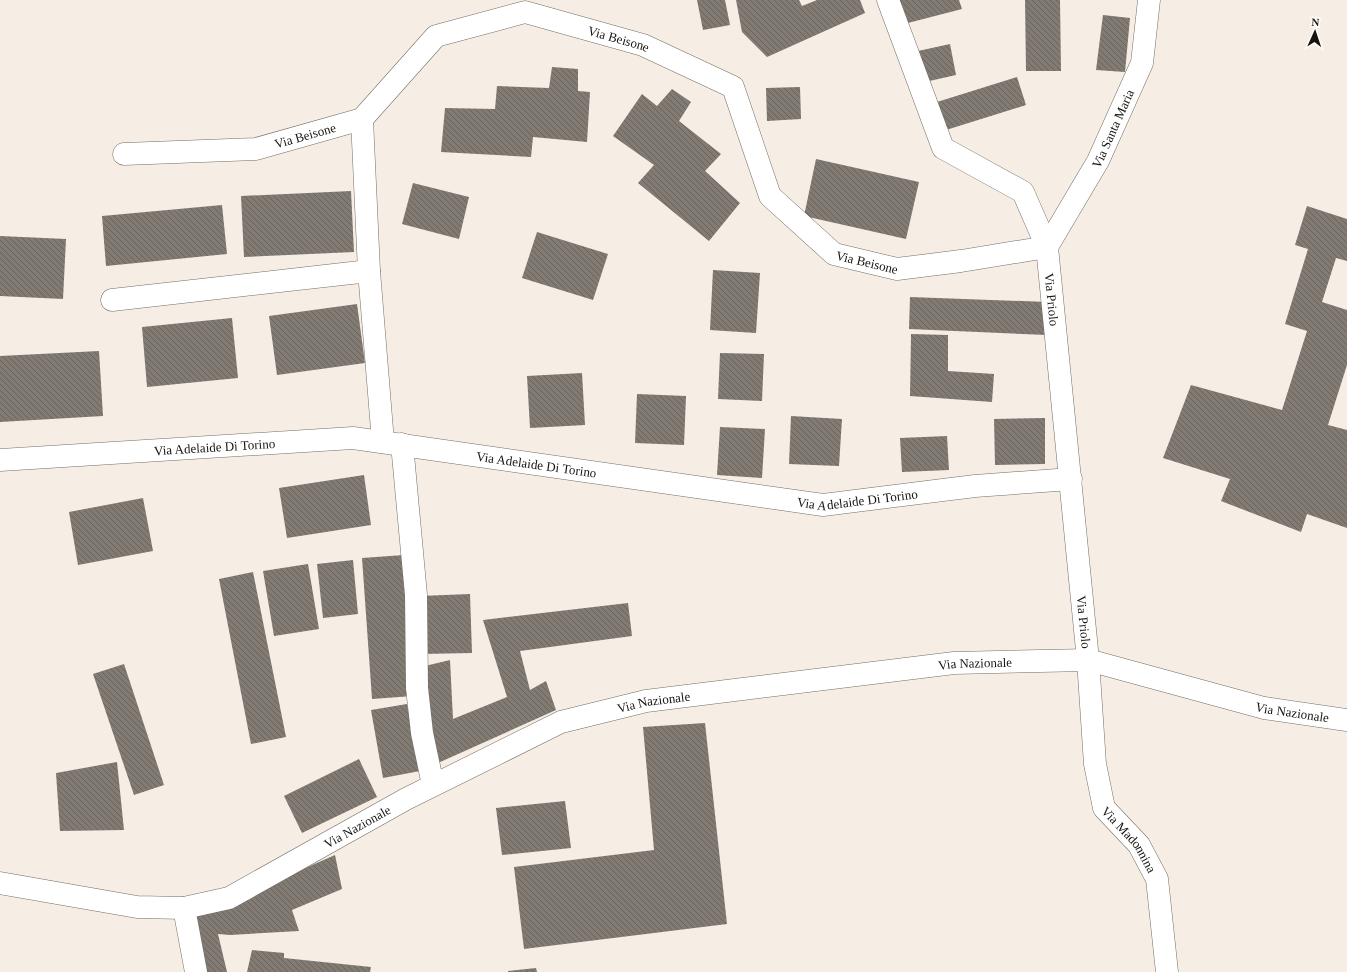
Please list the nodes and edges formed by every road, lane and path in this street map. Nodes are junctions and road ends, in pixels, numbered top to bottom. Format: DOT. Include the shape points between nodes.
graph roads {
  1 [pos="888,0"];
  2 [pos="1149,0"];
  3 [pos="362,119"];
  4 [pos="124,154"];
  5 [pos="1047,247"];
  6 [pos="369,271"];
  7 [pos="112,300"];
  8 [pos="392,443"];
  9 [pos="0,460"];
  10 [pos="1071,478"];
  11 [pos="1088,660"];
  12 [pos="1347,720"];
  13 [pos="432,786"];
  14 [pos="0,883"];
  15 [pos="184,908"];
  16 [pos="196,972"];
  17 [pos="1167,972"];
  1 -- 5 [label="street, Via Priolo" via="943,148 1023,192"];
  2 -- 5 [label="street, Via Santa Maria" via="1142,63 1098,161"];
  3 -- 4 [label="street, Via Beisone" via="256,149"];
  3 -- 5 [label="street, Via Beisone" via="436,36 524,12 643,44 733,87 770,196 834,254 897,269"];
  3 -- 6 [label="street"];
  5 -- 10 [label="street, Via Priolo"];
  6 -- 7 [label="street"];
  6 -- 8 [label="street"];
  8 -- 9 [label="street, Via Adelaide Di Torino" via="353,438"];
  8 -- 10 [label="street, Via Adelaide Di Torino" via="823,505 975,486"];
  8 -- 13 [label="street" via="416,595 417,688"];
  10 -- 11 [label="street, Via Priolo"];
  11 -- 12 [label="street, Via Nazionale" via="1264,708"];
  11 -- 13 [label="street, Via Nazionale" via="954,663 646,701 561,722"];
  11 -- 17 [label="street, Via Madonnina" via="1095,764 1104,808 1139,845 1157,879"];
  13 -- 15 [label="street, Via Nazionale" via="229,898"];
  14 -- 15 [label="street, Via Nazionale" via="137,907"];
  15 -- 16 [label="street"];
}
